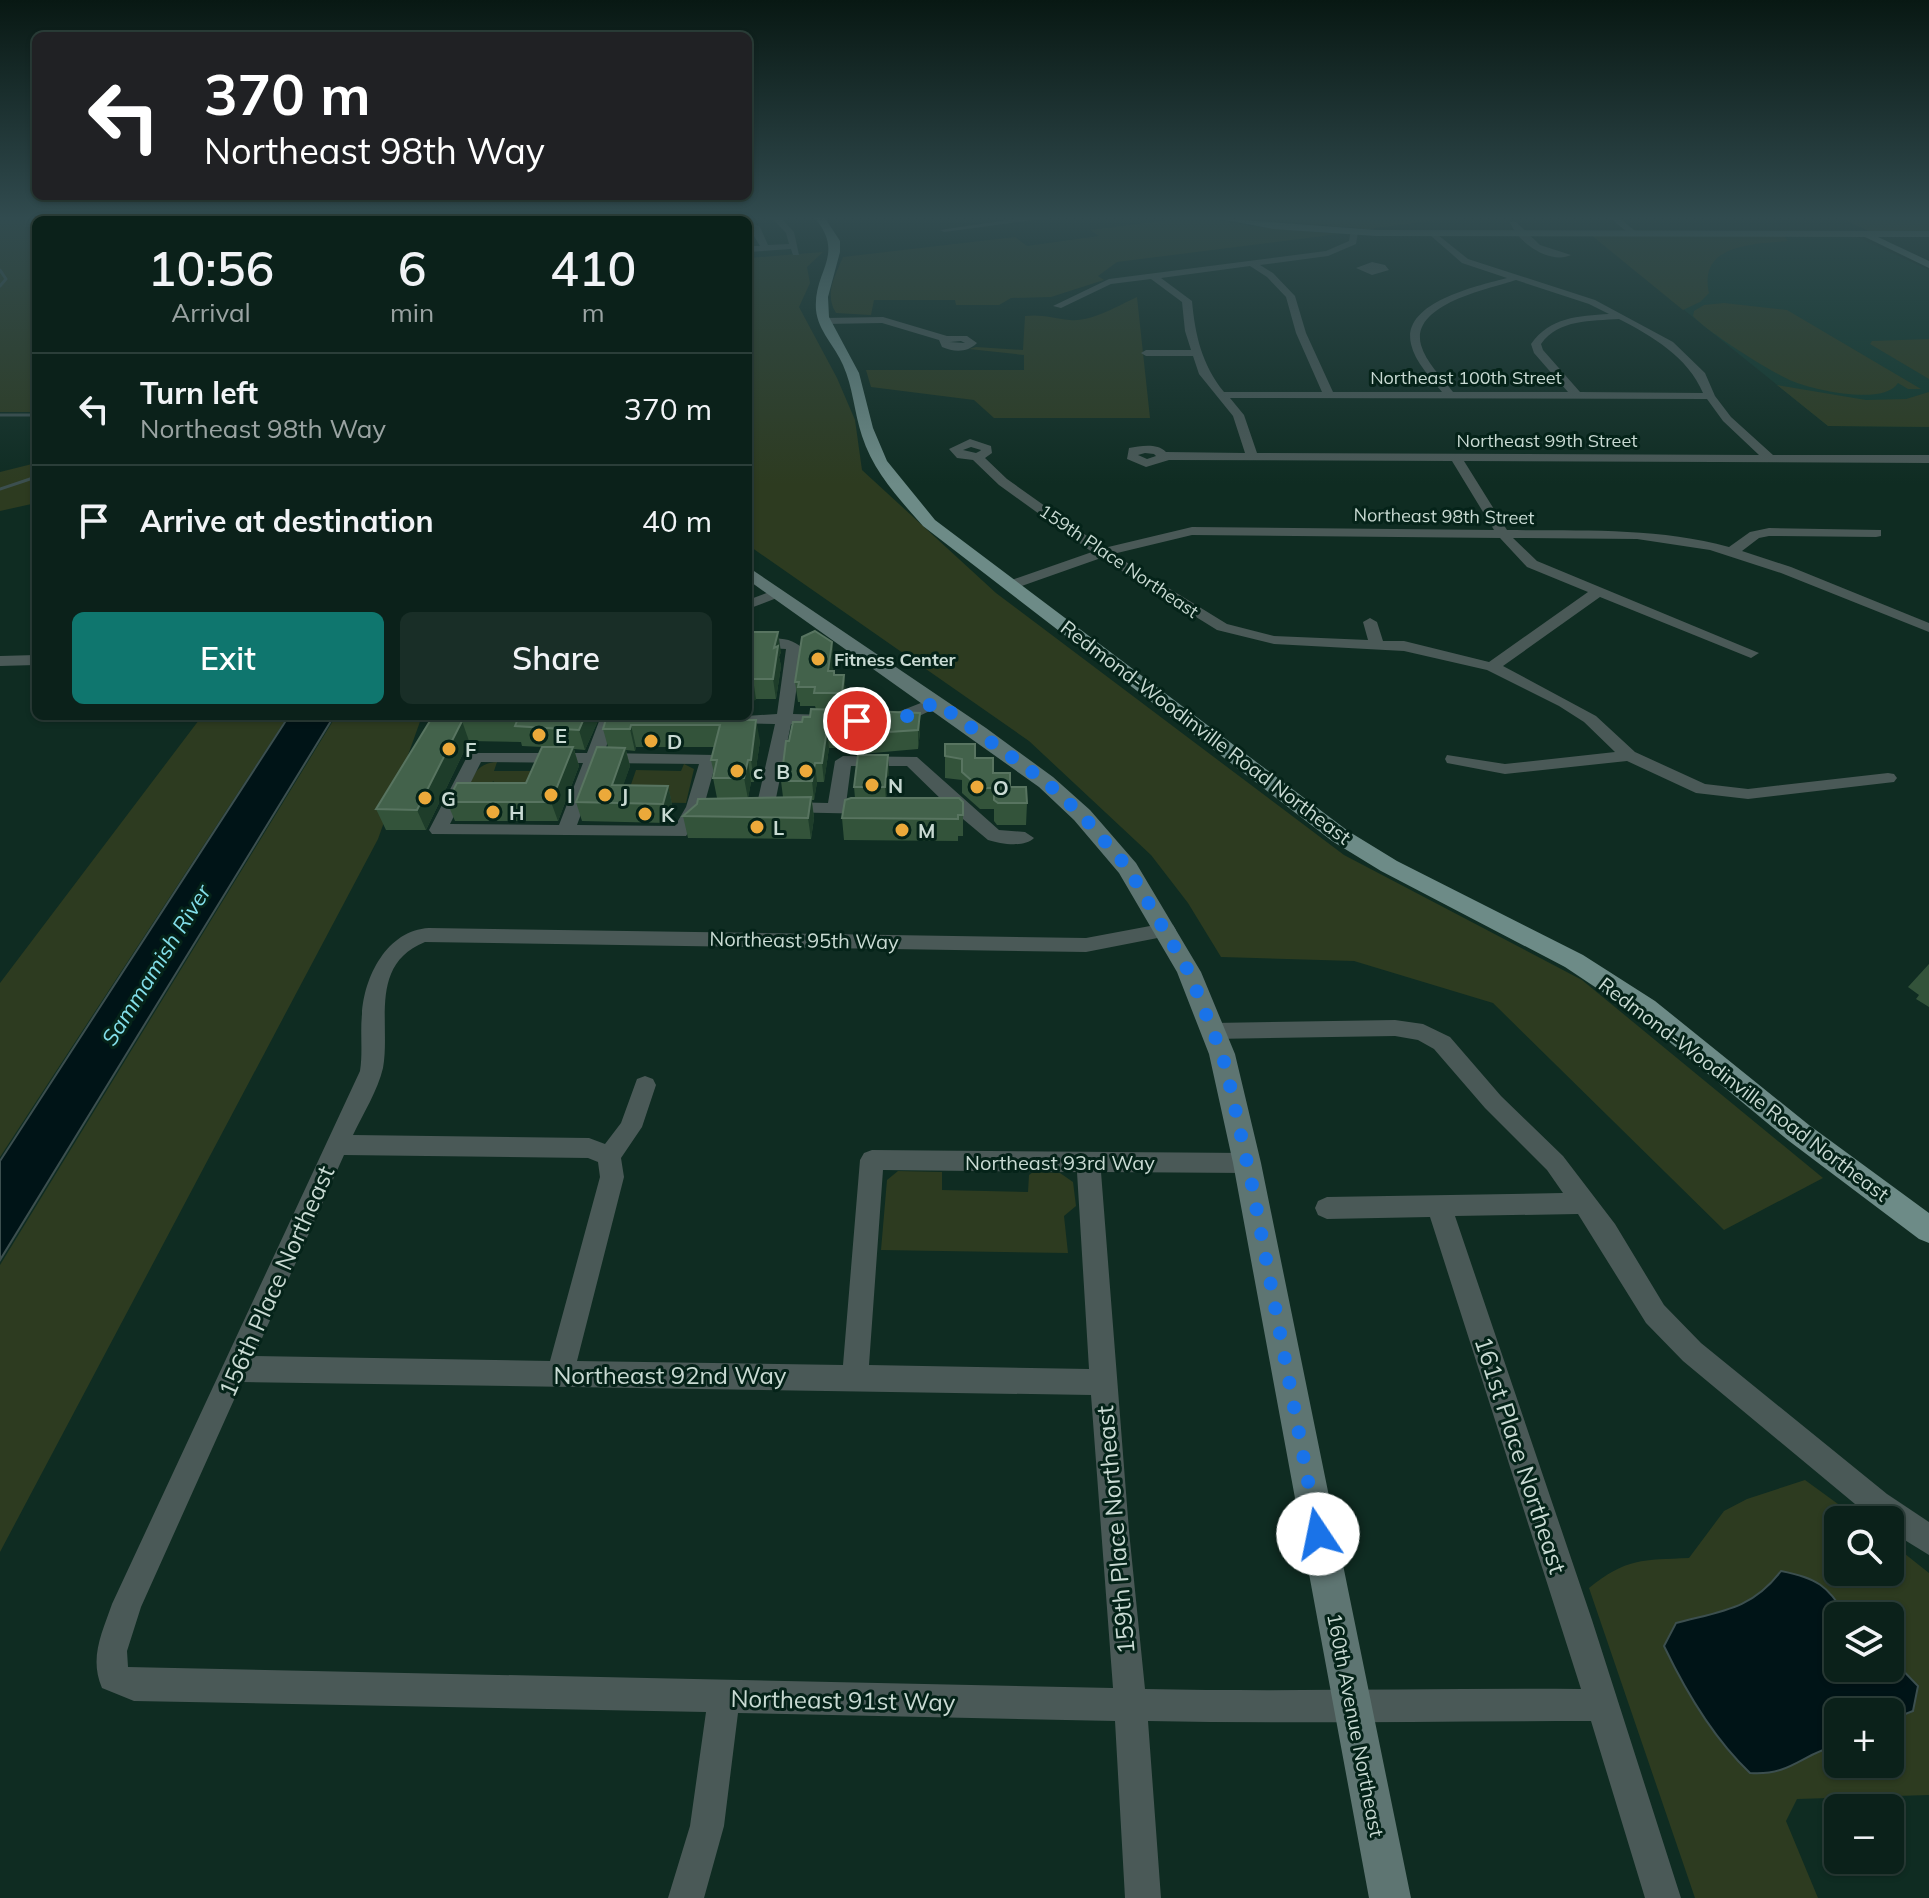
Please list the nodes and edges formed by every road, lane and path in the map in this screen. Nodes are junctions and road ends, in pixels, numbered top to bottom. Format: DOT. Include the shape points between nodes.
graph roads {
  1 [pos="823,307"];
  2 [pos="1188,307"];
  3 [pos="1293,307"];
  4 [pos="1434,307"];
  5 [pos="1598,307"];
  6 [pos="1621,316"];
  7 [pos="825,321"];
  8 [pos="947,339"];
  9 [pos="1146,353"];
  10 [pos="1196,353"];
  11 [pos="1328,394"];
  12 [pos="1222,395"];
  13 [pos="1449,395"];
  14 [pos="1576,395"];
  15 [pos="1710,396"];
  16 [pos="1164,456"];
  17 [pos="1252,456"];
  18 [pos="977,457"];
  19 [pos="1456,457"];
  20 [pos="1771,459"];
  21 [pos="1929,459"];
  22 [pos="1876,533"];
  23 [pos="1505,534"];
  24 [pos="1733,551"];
  25 [pos="1102,553"];
  26 [pos="752,575"];
  27 [pos="1011,585"];
  28 [pos="1597,592"];
  29 [pos="777,593"];
  30 [pos="752,603"];
  31 [pos="1370,622"];
  32 [pos="1929,628"];
  33 [pos="752,643"];
  34 [pos="1377,644"];
  35 [pos="1751,653"];
  36 [pos="32,660"];
  37 [pos="0,661"];
  38 [pos="1492,667"];
  39 [pos="936,702"];
  40 [pos="752,719"];
  41 [pos="784,719"];
  42 [pos="607,720"];
  43 [pos="843,721"];
  44 [pos="867,721"];
  45 [pos="1629,756"];
  46 [pos="593,758"];
  47 [pos="1453,759"];
  48 [pos="1888,778"];
  49 [pos="695,807"];
  50 [pos="723,807"];
  51 [pos="961,808"];
  52 [pos="836,809"];
  53 [pos="893,810"];
  54 [pos="922,810"];
  55 [pos="566,831"];
  56 [pos="1025,838"];
  57 [pos="1166,930"];
  58 [pos="441,935"];
  59 [pos="1213,1031"];
  60 [pos="645,1085"];
  61 [pos="337,1145"];
  62 [pos="609,1156"];
  63 [pos="1088,1162"];
  64 [pos="1247,1163"];
  65 [pos="1586,1203"];
  66 [pos="1439,1206"];
  67 [pos="1327,1208"];
  68 [pos="1929,1230"];
  69 [pos="237,1369"];
  70 [pos="560,1374"];
  71 [pos="855,1377"];
  72 [pos="1104,1382"];
  73 [pos="1929,1540"];
  74 [pos="111,1651"];
  75 [pos="724,1698"];
  76 [pos="1130,1704"];
  77 [pos="1352,1704"];
  78 [pos="1601,1705"];
  79 [pos="686,1898"];
  80 [pos="1143,1898"];
  81 [pos="1390,1898"];
  82 [pos="1663,1898"];
  1 -- 7 [label="main road"];
  2 -- 10 [label="street"];
  3 -- 11 [label="street"];
  4 -- 13 [label="street" via="1414,338"];
  5 -- 6 [label="street"];
  6 -- 14 [label="street" via="1555,325 1539,337 1538,351"];
  6 -- 15 [label="street" via="1684,357 1701,375"];
  7 -- 8 [label="street" via="883,320"];
  7 -- 27 [label="main road, Redmond-Woodinville Road Northeast" via="850,366 870,441 883,466 929,523"];
  9 -- 10 [label="street"];
  10 -- 12 [label="street" via="1204,374"];
  11 -- 12 [label="street, Northeast 100th Street"];
  11 -- 13 [label="street, Northeast 100th Street"];
  12 -- 17 [label="street" via="1238,415"];
  13 -- 14 [label="street, Northeast 100th Street"];
  14 -- 15 [label="street, Northeast 100th Street"];
  15 -- 20 [label="street"];
  16 -- 17 [label="street, Northeast 99th Street"];
  17 -- 19 [label="street, Northeast 99th Street"];
  18 -- 25 [label="street, 159th Place Northeast"];
  19 -- 20 [label="street, Northeast 99th Street"];
  19 -- 23 [label="street"];
  20 -- 21 [label="street, Northeast 99th Street"];
  22 -- 24 [label="street" via="1769,532"];
  23 -- 24 [label="street, Northeast 98th Street" via="1666,537"];
  23 -- 25 [label="street, Northeast 98th Street" via="1192,531"];
  23 -- 28 [label="street" via="1532,564"];
  24 -- 32 [label="street, Northeast 98th Street"];
  25 -- 27 [label="street, Northeast 98th Street"];
  25 -- 34 [label="street, 159th Place Northeast" via="1222,627 1274,640"];
  26 -- 29 [label="street, 160th Avenue Northeast"];
  27 -- 68 [label="main road, Redmond-Woodinville Road Northeast" via="1340,836 1563,955 1646,1008"];
  28 -- 35 [label="street"];
  28 -- 38 [label="street"];
  29 -- 30 [label="street"];
  29 -- 39 [label="street, 160th Avenue Northeast"];
  31 -- 34 [label="street"];
  33 -- 41 [label="street" via="788,643 794,648"];
  34 -- 38 [label="street, 159th Place Northeast" via="1432,650"];
  36 -- 37 [label="street"];
  38 -- 45 [label="street, 159th Place Northeast" via="1590,719"];
  39 -- 44 [label="street" via="907,716"];
  39 -- 57 [label="street, 160th Avenue Northeast" via="1046,782 1082,815 1128,868"];
  40 -- 41 [label="street"];
  41 -- 43 [label="street"];
  41 -- 52 [label="street" via="758,808"];
  42 -- 46 [label="street"];
  45 -- 47 [label="street" via="1505,769"];
  45 -- 48 [label="street" via="1702,789 1748,794"];
  46 -- 49 [label="street" via="709,759"];
  46 -- 55 [label="street"];
  46 -- 55 [label="street" via="475,757 438,830"];
  49 -- 50 [label="street"];
  49 -- 55 [label="street" via="680,832"];
  51 -- 52 [label="street" via="911,761 843,761"];
  51 -- 54 [label="street"];
  51 -- 56 [label="street" via="994,836"];
  52 -- 53 [label="street"];
  57 -- 58 [label="street, Northeast 95th Way" via="1086,945"];
  57 -- 59 [label="street, 160th Avenue Northeast"];
  58 -- 61 [label="street, 156th Place Northeast" via="422,935 393,955 372,1012 371,1071"];
  59 -- 64 [label="street, 160th Avenue Northeast"];
  59 -- 65 [label="street" via="1423,1032 1442,1043"];
  60 -- 62 [label="street" via="631,1127"];
  61 -- 62 [label="street" via="589,1148"];
  61 -- 69 [label="street, 156th Place Northeast"];
  62 -- 70 [label="street" via="612,1177"];
  63 -- 64 [label="street, Northeast 93rd Way"];
  63 -- 71 [label="street, Northeast 93rd Way" via="872,1160"];
  63 -- 72 [label="street, 159th Place Northeast"];
  64 -- 77 [label="street, 160th Avenue Northeast"];
  65 -- 66 [label="street"];
  65 -- 73 [label="street" via="1655,1314 1692,1352 1877,1504"];
  66 -- 67 [label="street"];
  66 -- 78 [label="street, 161st Place Northeast"];
  69 -- 70 [label="street, Northeast 92nd Way"];
  69 -- 74 [label="street, 156th Place Northeast" via="127,1604"];
  70 -- 71 [label="street, Northeast 92nd Way"];
  71 -- 72 [label="street, Northeast 92nd Way"];
  72 -- 76 [label="street, 159th Place Northeast"];
  74 -- 75 [label="street, Northeast 91st Way" via="113,1677 134,1685"];
  75 -- 76 [label="street, Northeast 91st Way"];
  75 -- 79 [label="street" via="707,1826"];
  76 -- 77 [label="street, Northeast 91st Way"];
  76 -- 80 [label="street, 159th Place Northeast"];
  77 -- 78 [label="street, Northeast 91st Way"];
  77 -- 81 [label="street, 160th Avenue Northeast"];
  78 -- 82 [label="street, 161st Place Northeast"];
}
